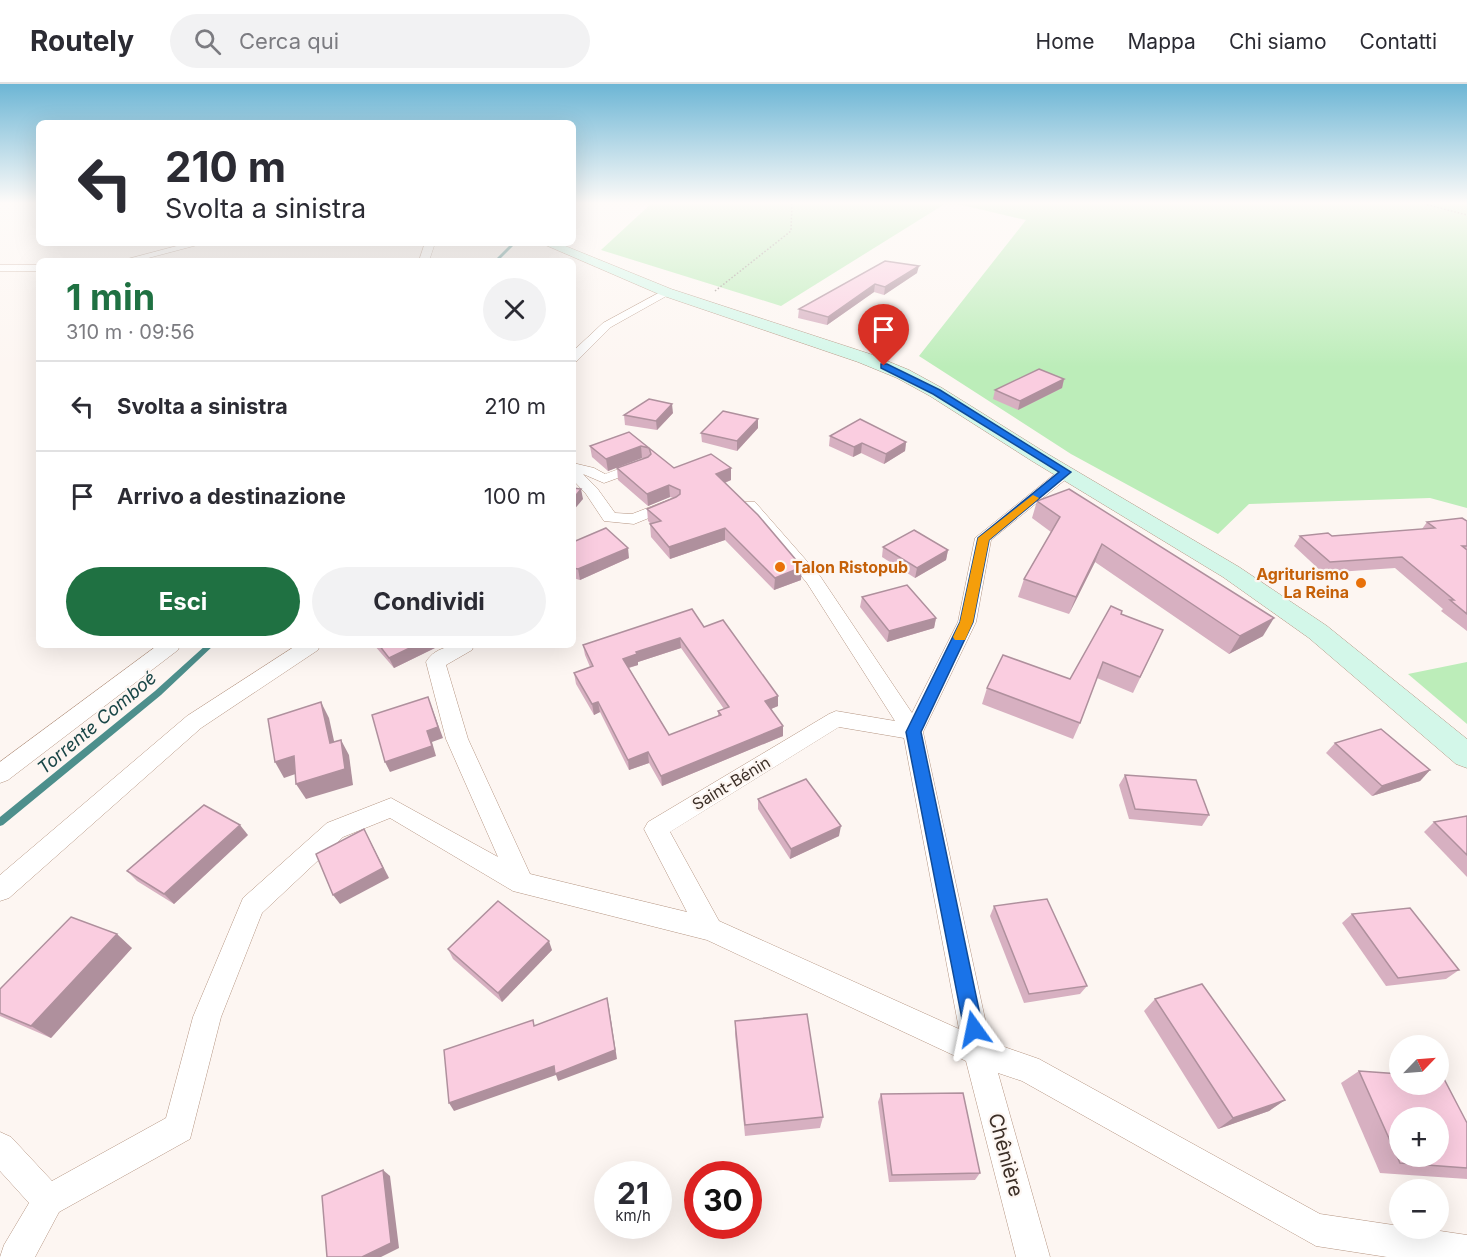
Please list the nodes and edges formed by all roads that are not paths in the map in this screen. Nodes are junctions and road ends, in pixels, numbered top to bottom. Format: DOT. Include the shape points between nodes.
graph roads {
  1 [pos="580,257"];
  2 [pos="0,268"];
  3 [pos="36,268"];
  4 [pos="666,292"];
  5 [pos="576,355"];
  6 [pos="643,464"];
  7 [pos="576,468"];
  8 [pos="1066,472"];
  9 [pos="576,475"];
  10 [pos="671,504"];
  11 [pos="750,505"];
  12 [pos="167,648"];
  13 [pos="307,648"];
  14 [pos="460,648"];
  15 [pos="913,732"];
  16 [pos="1467,756"];
  17 [pos="0,774"];
  18 [pos="522,883"];
  19 [pos="0,890"];
  20 [pos="710,929"];
  21 [pos="978,1052"];
  22 [pos="0,1148"];
  23 [pos="48,1201"];
  24 [pos="1467,1252"];
  25 [pos="16,1257"];
  26 [pos="1033,1257"];
  1 -- 4 [label="main road"];
  2 -- 3 [label="street"];
  4 -- 5 [label="street" via="606,324"];
  4 -- 8 [label="main road" via="903,374"];
  6 -- 7 [label="street" via="604,479"];
  8 -- 15 [label="street" via="984,538 967,622"];
  8 -- 16 [label="main road" via="1231,572 1318,632"];
  9 -- 10 [label="street" via="592,490 610,518 634,519"];
  11 -- 15 [label="street" via="814,580"];
  12 -- 17 [label="street"];
  13 -- 19 [label="street" via="194,722"];
  14 -- 18 [label="street" via="436,662 457,739"];
  15 -- 20 [label="street, Saint-Bénin" via="836,719 656,828"];
  15 -- 21 [label="street"];
  18 -- 20 [label="street"];
  18 -- 23 [label="street" via="391,807 335,830 252,906 207,1017 179,1128"];
  20 -- 21 [label="street"];
  21 -- 24 [label="street" via="1029,1069 1316,1230"];
  21 -- 26 [label="street, Chênière"];
  22 -- 23 [label="street"];
  23 -- 25 [label="street"];
}
